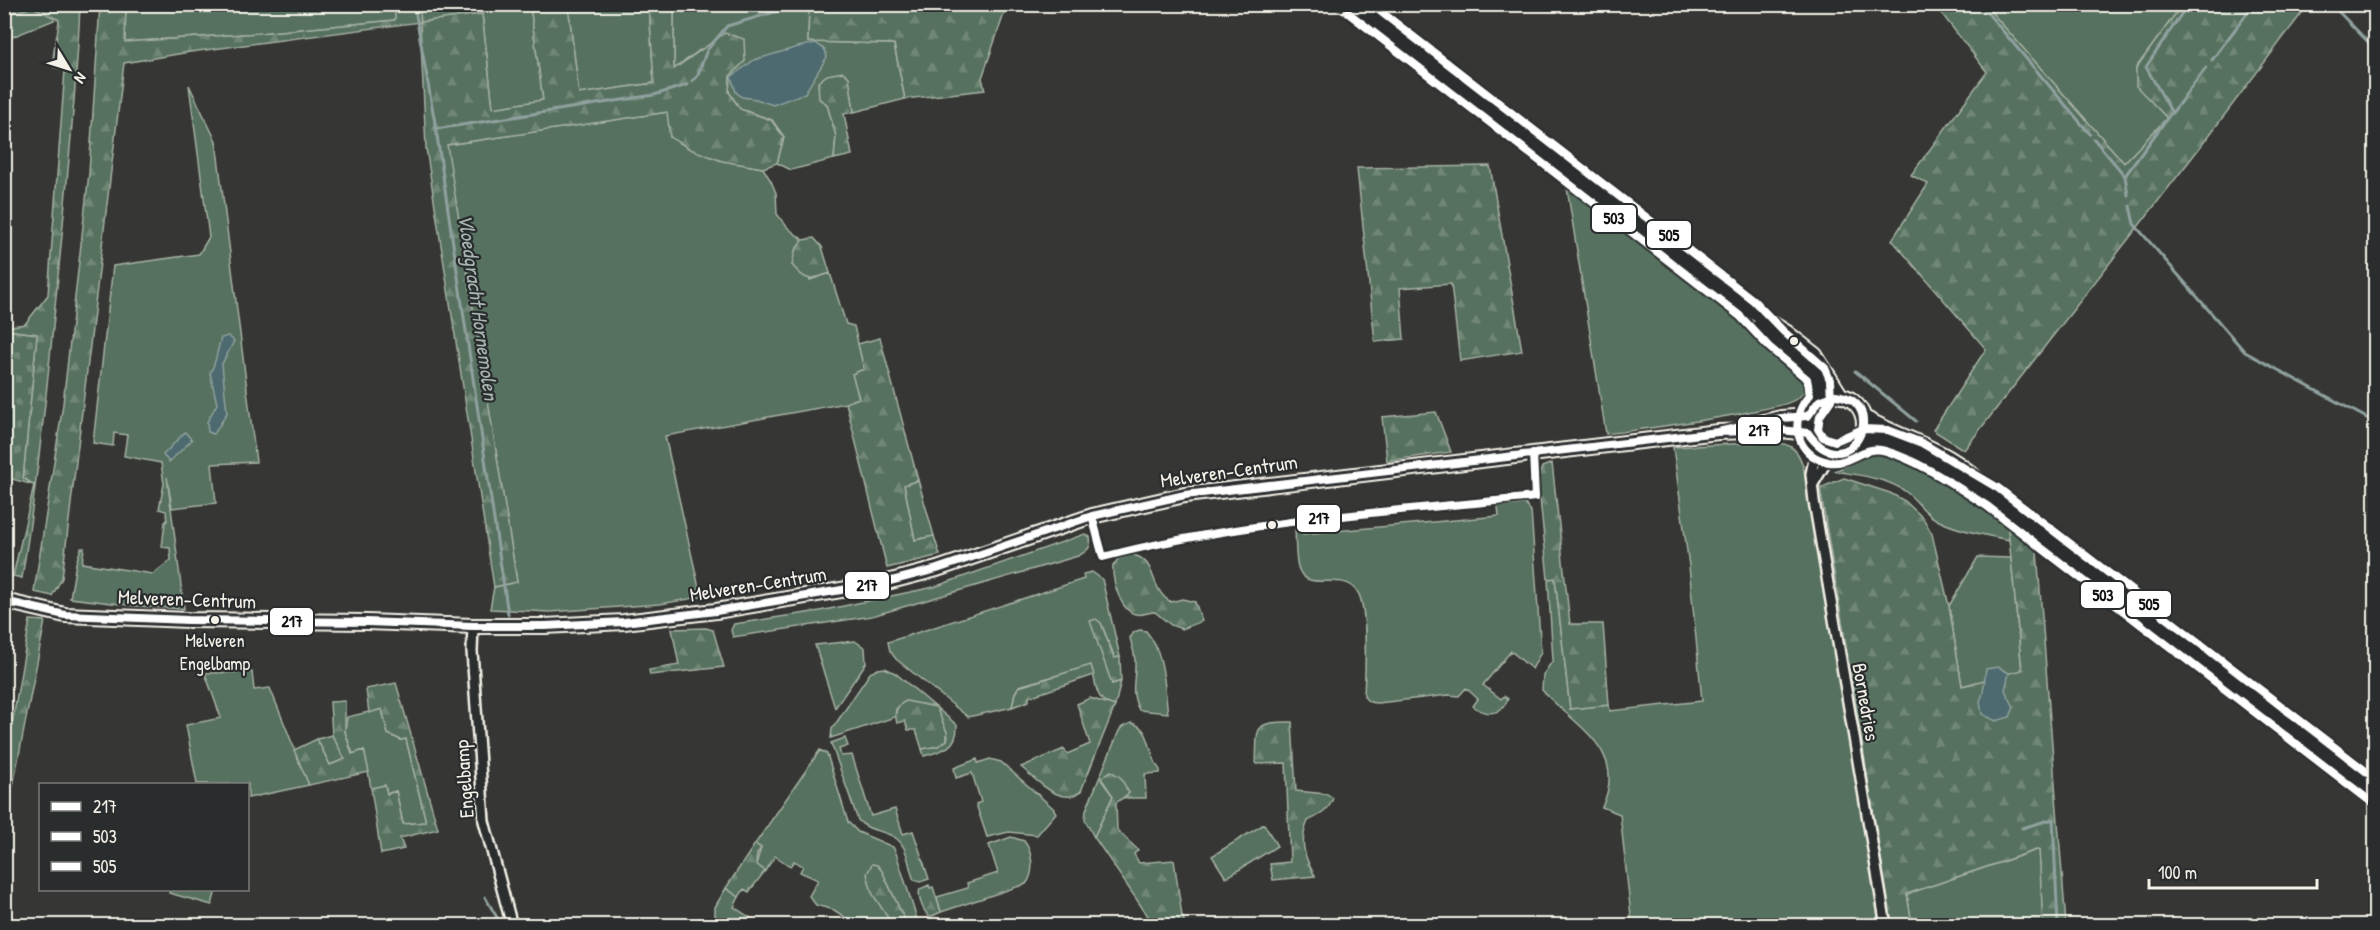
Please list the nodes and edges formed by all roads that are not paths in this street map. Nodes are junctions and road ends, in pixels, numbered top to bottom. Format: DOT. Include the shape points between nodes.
graph roads {
  1 [pos="1353,4"];
  2 [pos="1747,308"];
  3 [pos="1841,396"];
  4 [pos="1821,399"];
  5 [pos="1808,416"];
  6 [pos="1863,417"];
  7 [pos="1718,432"];
  8 [pos="1808,433"];
  9 [pos="1859,440"];
  10 [pos="1817,446"];
  11 [pos="1832,452"];
  12 [pos="1813,484"];
  13 [pos="1993,497"];
  14 [pos="4,601"];
  15 [pos="473,626"];
  16 [pos="2376,793"];
  17 [pos="512,926"];
  18 [pos="1886,926"];
  1 -- 2 [label="main road"];
  2 -- 3 [label="main road" via="1815,355"];
  2 -- 4 [label="main road" via="1816,373"];
  3 -- 4 [label="main road"];
  3 -- 6 [label="main road" via="1852,401"];
  4 -- 5 [label="main road"];
  5 -- 7 [label="main road, Melveren-Centrum"];
  5 -- 8 [label="main road"];
  6 -- 9 [label="main road"];
  6 -- 13 [label="main road" via="1958,462"];
  7 -- 8 [label="main road, Melveren-Centrum"];
  7 -- 15 [label="main road, Melveren-Centrum" via="1185,495 1092,516 910,576 716,610 624,622"];
  8 -- 10 [label="main road"];
  9 -- 11 [label="main road" via="1850,449"];
  9 -- 13 [label="main road" via="1873,438 1900,445"];
  10 -- 11 [label="main road"];
  10 -- 12 [label="street, Bornedries" via="1811,474"];
  11 -- 12 [label="street"];
  12 -- 18 [label="street, Bornedries"];
  13 -- 16 [label="main road"];
  14 -- 15 [label="main road, Melveren-Centrum" via="65,615"];
  15 -- 17 [label="street, Engelbamp" via="484,821"];
}
